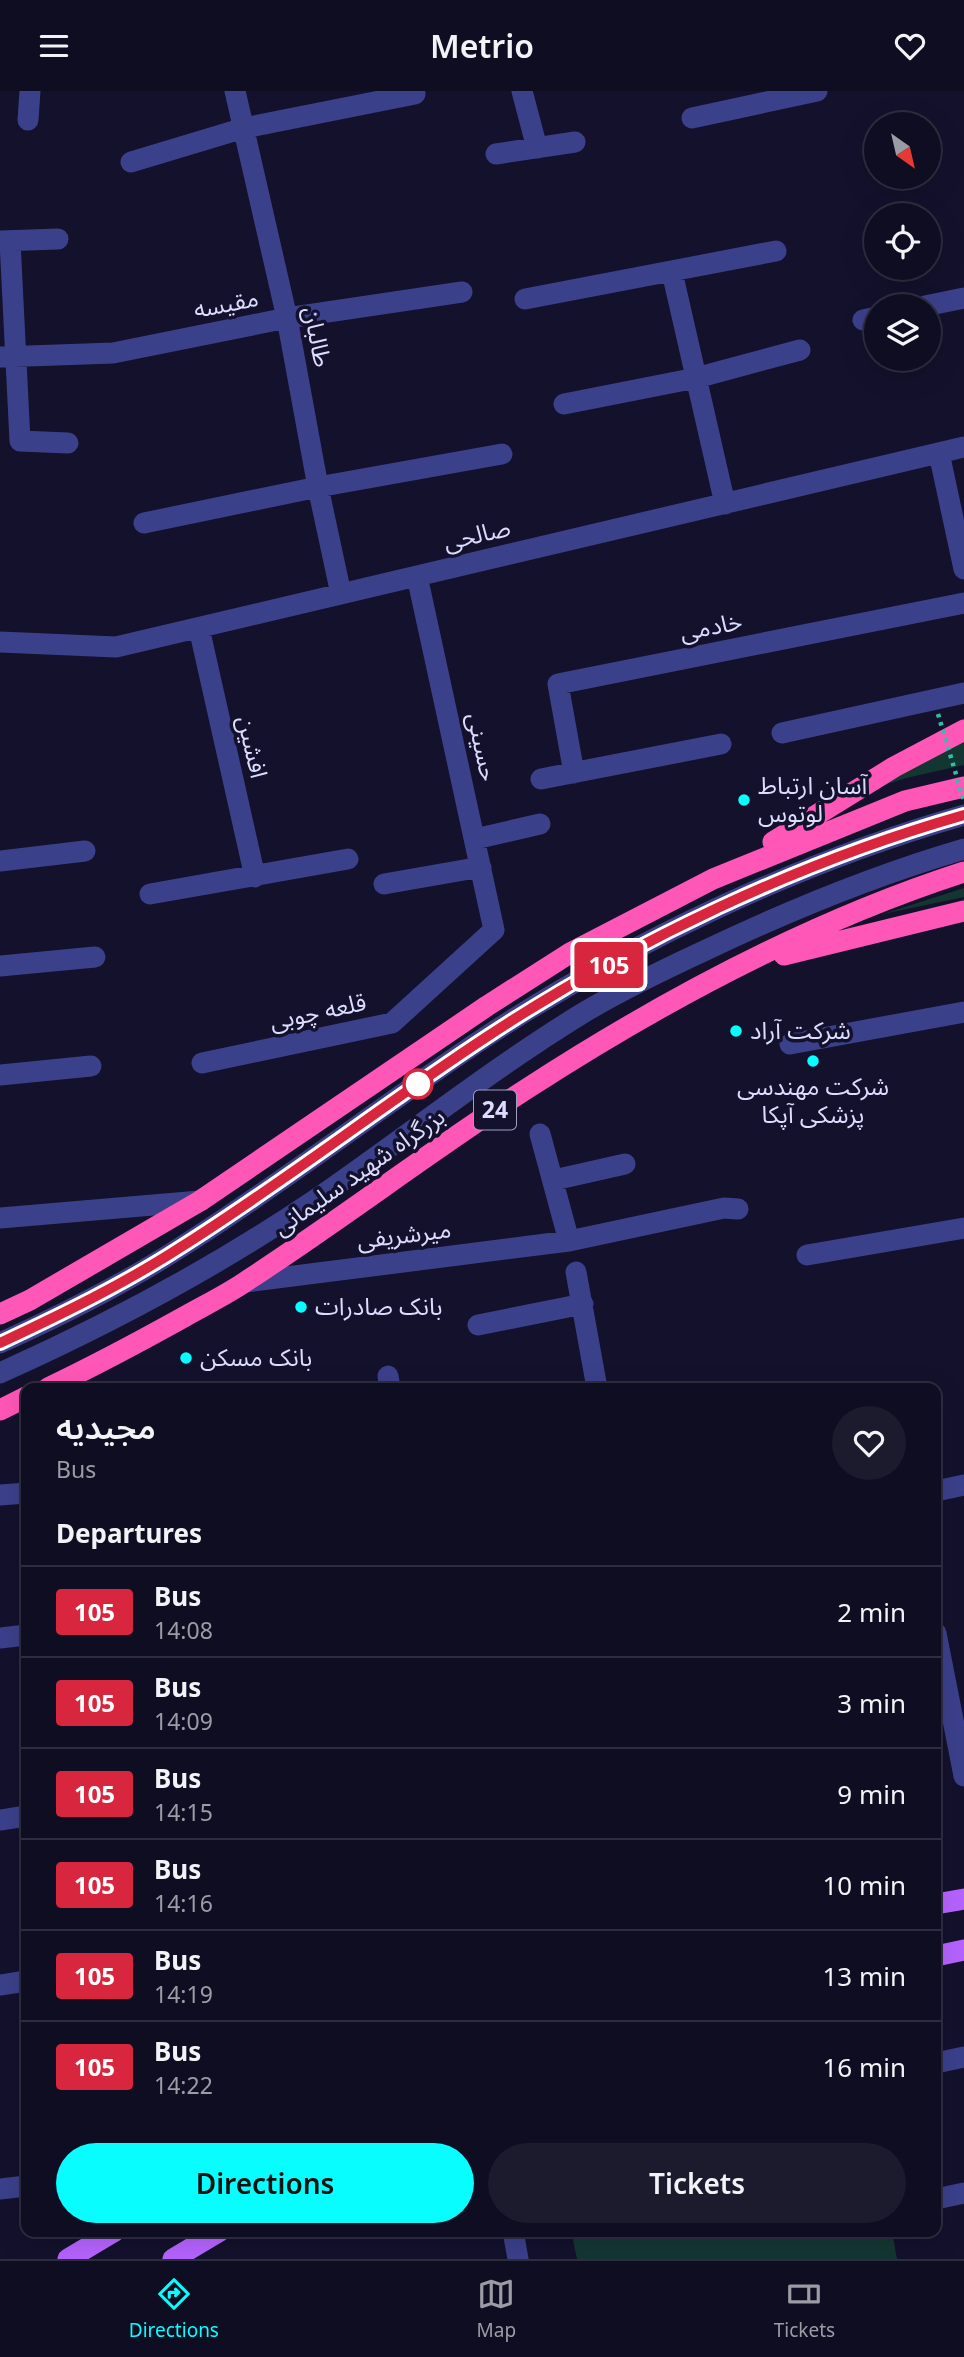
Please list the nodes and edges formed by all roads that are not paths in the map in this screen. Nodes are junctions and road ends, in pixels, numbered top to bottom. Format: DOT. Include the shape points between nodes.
graph roads {
  1 [pos="30,91"];
  2 [pos="235,91"];
  3 [pos="522,91"];
  4 [pos="817,91"];
  5 [pos="415,94"];
  6 [pos="692,118"];
  7 [pos="28,120"];
  8 [pos="244,128"];
  9 [pos="575,142"];
  10 [pos="537,148"];
  11 [pos="496,154"];
  12 [pos="131,162"];
  13 [pos="58,239"];
  14 [pos="5,241"];
  15 [pos="776,251"];
  16 [pos="672,272"];
  17 [pos="462,292"];
  18 [pos="964,298"];
  19 [pos="526,299"];
  20 [pos="941,303"];
  21 [pos="287,318"];
  22 [pos="800,350"];
  23 [pos="7,357"];
  24 [pos="696,378"];
  25 [pos="564,404"];
  26 [pos="68,443"];
  27 [pos="964,447"];
  28 [pos="939,453"];
  29 [pos="502,454"];
  30 [pos="318,487"];
  31 [pos="725,503"];
  32 [pos="144,523"];
  33 [pos="964,569"];
  34 [pos="417,576"];
  35 [pos="341,594"];
  36 [pos="964,603"];
  37 [pos="199,628"];
  38 [pos="0,642"];
  39 [pos="964,694"];
  40 [pos="964,730"];
  41 [pos="782,733"];
  42 [pos="721,744"];
  43 [pos="574,773"];
  44 [pos="541,779"];
  45 [pos="964,787"];
  46 [pos="964,815"];
  47 [pos="540,824"];
  48 [pos="475,839"];
  49 [pos="964,849"];
  50 [pos="85,851"];
  51 [pos="348,859"];
  52 [pos="0,861"];
  53 [pos="481,867"];
  54 [pos="964,873"];
  55 [pos="255,877"];
  56 [pos="713,879"];
  57 [pos="384,884"];
  58 [pos="150,894"];
  59 [pos="964,911"];
  60 [pos="494,930"];
  61 [pos="95,957"];
  62 [pos="0,966"];
  63 [pos="734,967"];
  64 [pos="964,1012"];
  65 [pos="790,1044"];
  66 [pos="202,1063"];
  67 [pos="91,1066"];
  68 [pos="0,1075"];
  69 [pos="540,1134"];
  70 [pos="625,1164"];
  71 [pos="554,1180"];
  72 [pos="200,1201"];
  73 [pos="738,1209"];
  74 [pos="0,1218"];
  75 [pos="964,1228"];
  76 [pos="569,1241"];
  77 [pos="807,1255"];
  78 [pos="576,1272"];
  79 [pos="246,1282"];
  80 [pos="583,1304"];
  81 [pos="0,1314"];
  82 [pos="478,1325"];
  83 [pos="0,1343"];
  84 [pos="98,1365"];
  85 [pos="0,1373"];
  86 [pos="59,1383"];
  87 [pos="66,1383"];
  88 [pos="596,1383"];
  89 [pos="21,1400"];
  90 [pos="21,1408"];
  91 [pos="0,1409"];
  92 [pos="0,1420"];
  93 [pos="964,1485"];
  94 [pos="941,1490"];
  95 [pos="21,1494"];
  96 [pos="0,1496"];
  97 [pos="21,1636"];
  98 [pos="0,1638"];
  99 [pos="942,1697"];
  100 [pos="964,1776"];
  101 [pos="21,1817"];
  102 [pos="0,1820"];
  103 [pos="964,1899"];
  104 [pos="941,1903"];
  105 [pos="964,1950"];
  106 [pos="941,1955"];
  107 [pos="21,1982"];
  108 [pos="0,1985"];
  109 [pos="964,2057"];
  110 [pos="941,2062"];
  111 [pos="21,2187"];
  112 [pos="0,2189"];
  113 [pos="964,2193"];
  114 [pos="941,2198"];
  115 [pos="105,2237"];
  116 [pos="210,2237"];
  117 [pos="514,2237"];
  118 [pos="68,2259"];
  119 [pos="173,2259"];
  120 [pos="518,2259"];
  1 -- 7 [label="street"];
  2 -- 8 [label="street, طالبان"];
  3 -- 10 [label="street"];
  4 -- 6 [label="street"];
  5 -- 8 [label="street"];
  8 -- 12 [label="street"];
  8 -- 21 [label="street, طالبان"];
  9 -- 10 [label="street"];
  10 -- 11 [label="street"];
  13 -- 14 [label="street"];
  14 -- 23 [label="street"];
  15 -- 16 [label="street"];
  16 -- 19 [label="street"];
  16 -- 24 [label="street"];
  17 -- 21 [label="street, مقیسه"];
  18 -- 20 [label="street"];
  21 -- 23 [label="street, مقیسه" via="113,353"];
  21 -- 30 [label="street, طالبان"];
  22 -- 24 [label="street"];
  23 -- 26 [label="street" via="20,442"];
  24 -- 25 [label="street"];
  24 -- 31 [label="street"];
  27 -- 28 [label="street, صالحی"];
  28 -- 31 [label="street, صالحی"];
  28 -- 33 [label="street"];
  29 -- 30 [label="street"];
  30 -- 32 [label="street"];
  30 -- 35 [label="street, طالبان"];
  31 -- 34 [label="street, صالحی"];
  34 -- 35 [label="street, صالحی"];
  34 -- 48 [label="street, حسینی"];
  35 -- 37 [label="street, صالحی"];
  36 -- 43 [label="street, خادمی" via="558,684"];
  37 -- 38 [label="street, صالحی" via="116,647"];
  37 -- 55 [label="street, افشین"];
  39 -- 41 [label="street"];
  40 -- 56 [label="highway" via="894,767"];
  42 -- 43 [label="street"];
  43 -- 44 [label="street"];
  45 -- 56 [label="highway" via="905,801"];
  46 -- 83 [label="street" via="798,872 608,965 489,1035 181,1248"];
  47 -- 48 [label="street"];
  48 -- 53 [label="street, حسینی"];
  49 -- 85 [label="street" via="810,902 596,1006 243,1246 93,1330"];
  50 -- 52 [label="street"];
  51 -- 55 [label="street"];
  53 -- 57 [label="street"];
  53 -- 60 [label="street, حسینی"];
  54 -- 63 [label="highway, بزرگراه شهید سلیمانی / 24" via="853,912"];
  55 -- 58 [label="street"];
  56 -- 72 [label="highway" via="560,959"];
  59 -- 63 [label="highway"];
  60 -- 66 [label="street, قلعه چوبی" via="392,1023"];
  61 -- 62 [label="street"];
  63 -- 79 [label="highway, بزرگراه شهید سلیمانی / 24" via="527,1088"];
  64 -- 65 [label="street"];
  67 -- 68 [label="street"];
  69 -- 71 [label="street"];
  70 -- 71 [label="street"];
  71 -- 76 [label="street"];
  72 -- 74 [label="street"];
  72 -- 81 [label="highway"];
  73 -- 76 [label="street, میرشریفی" via="724,1208"];
  75 -- 77 [label="street"];
  76 -- 79 [label="street, میرشریفی"];
  78 -- 80 [label="street"];
  79 -- 84 [label="highway, بزرگراه شهید سلیمانی / 24"];
  80 -- 82 [label="street"];
  80 -- 88 [label="street"];
  84 -- 86 [label="highway, بزرگراه شهید سلیمانی / 24"];
  84 -- 87 [label="main road"];
  89 -- 91 [label="highway"];
  90 -- 92 [label="main road"];
  93 -- 94 [label="street"];
  95 -- 96 [label="street"];
  97 -- 98 [label="street"];
  99 -- 100 [label="street"];
  101 -- 102 [label="street"];
  103 -- 104 [label="main road"];
  105 -- 106 [label="main road"];
  107 -- 108 [label="street"];
  109 -- 110 [label="street"];
  111 -- 112 [label="street"];
  113 -- 114 [label="street"];
  115 -- 118 [label="main road"];
  116 -- 119 [label="main road"];
  117 -- 120 [label="street"];
}
